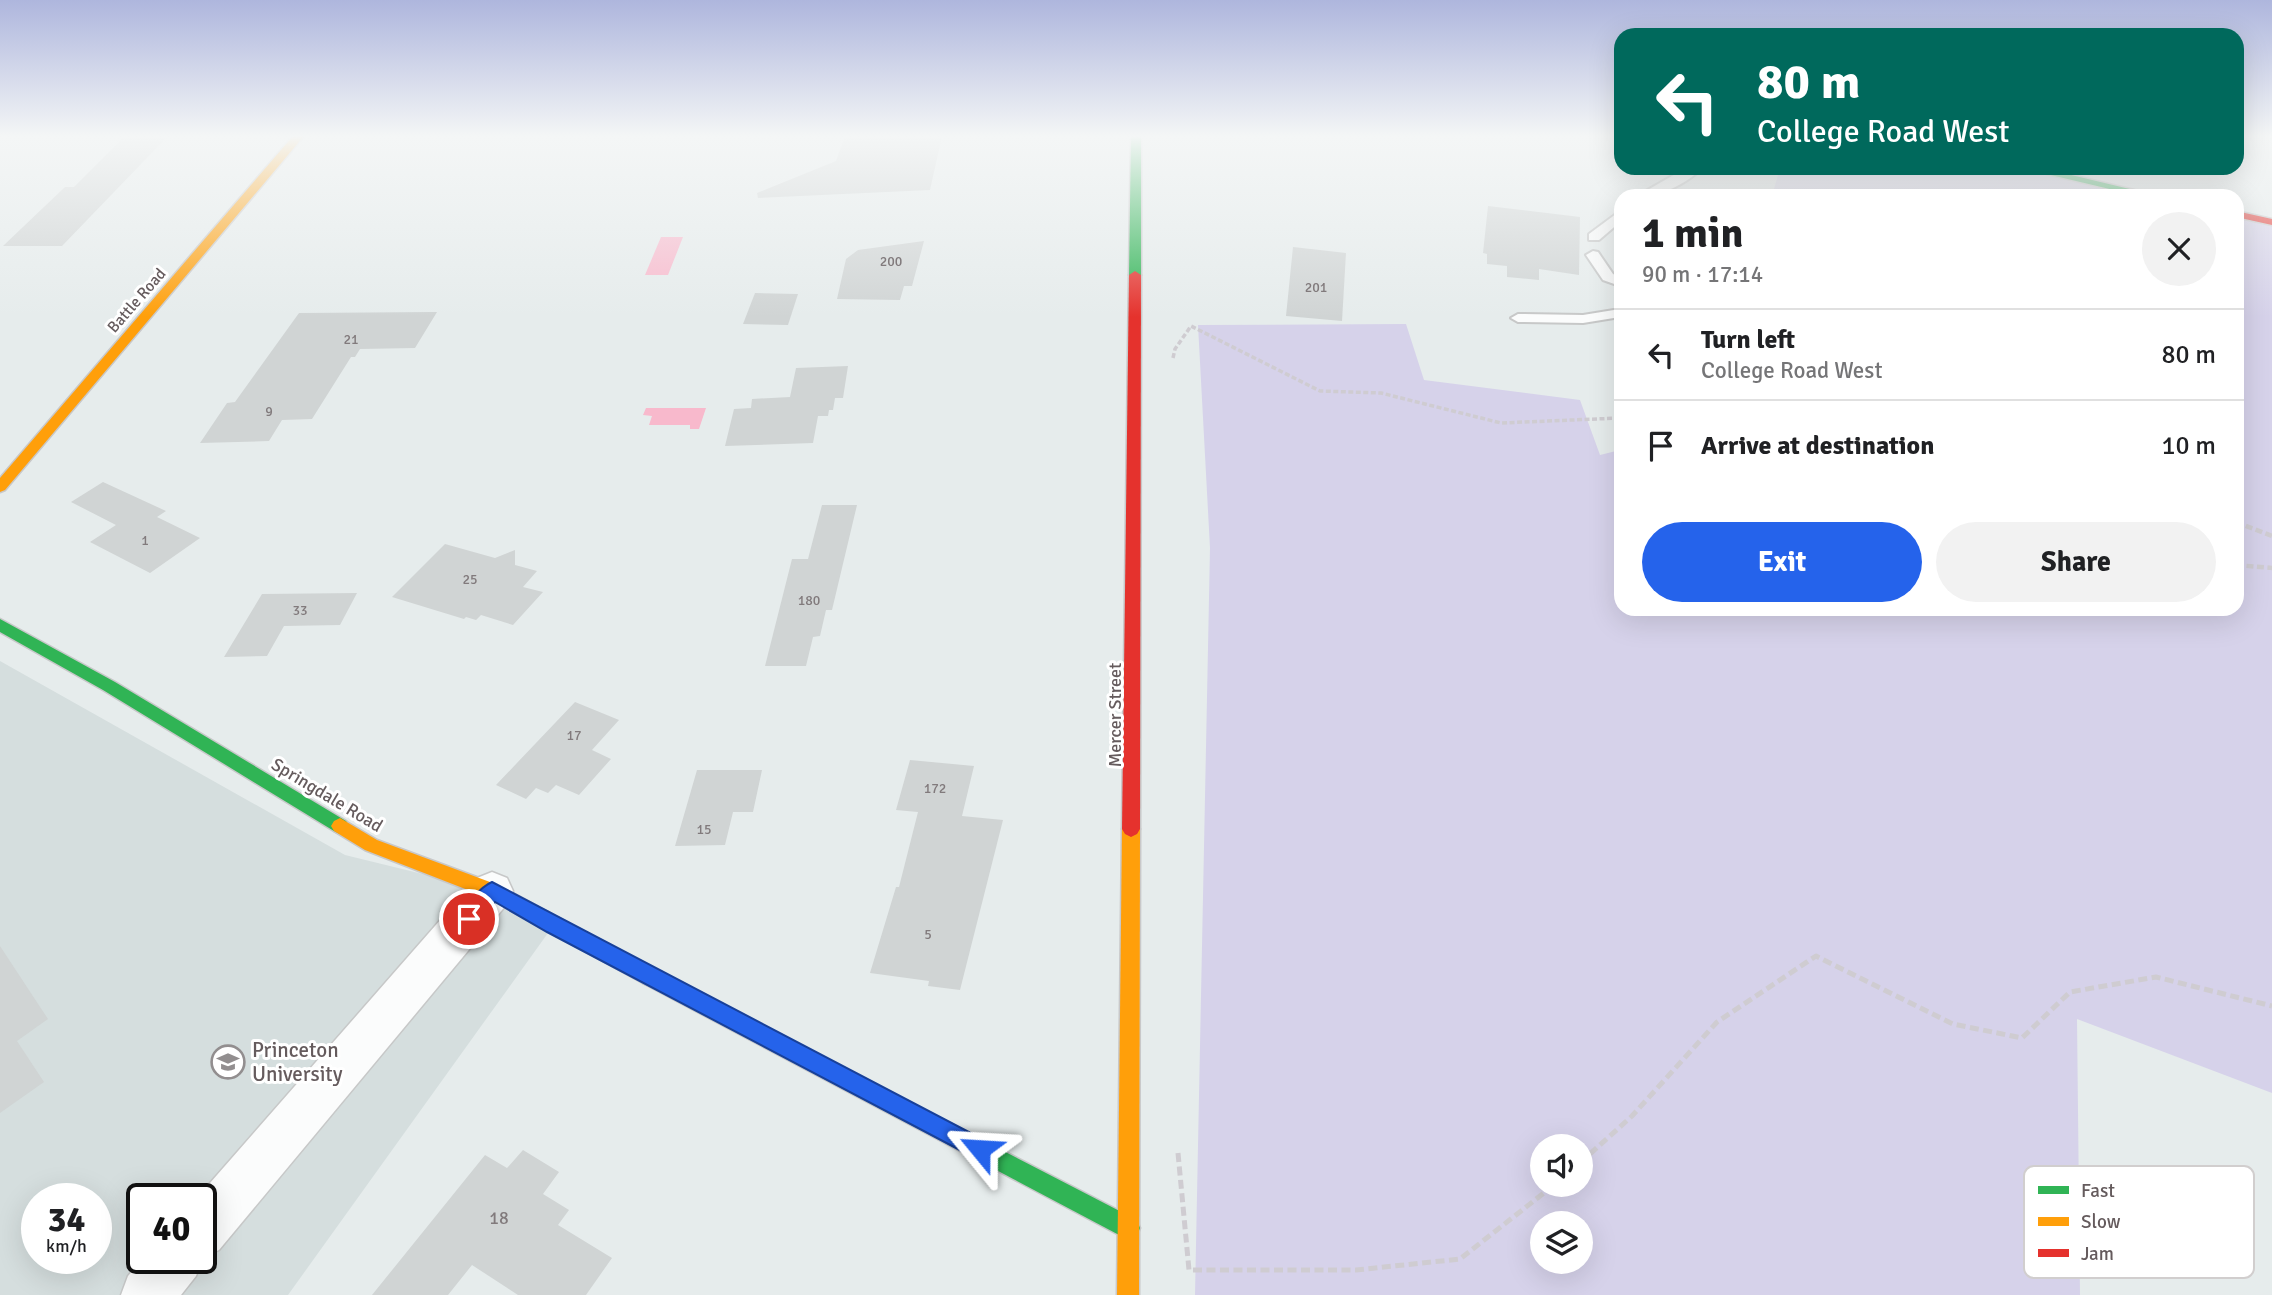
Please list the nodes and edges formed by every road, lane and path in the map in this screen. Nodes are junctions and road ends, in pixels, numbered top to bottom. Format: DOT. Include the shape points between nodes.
graph roads {
  1 [pos="247,196"];
  2 [pos="1136,196"];
  3 [pos="2244,216"];
  4 [pos="1614,220"];
  5 [pos="2272,222"];
  6 [pos="1594,237"];
  7 [pos="1592,255"];
  8 [pos="1614,280"];
  9 [pos="1614,314"];
  10 [pos="1518,317"];
  11 [pos="1170,368"];
  12 [pos="1614,418"];
  13 [pos="0,486"];
  14 [pos="2244,525"];
  15 [pos="2272,536"];
  16 [pos="2244,566"];
  17 [pos="2272,568"];
  18 [pos="0,625"];
  19 [pos="492,891"];
  20 [pos="2272,1006"];
  21 [pos="1177,1141"];
  22 [pos="1593,1151"];
  23 [pos="1540,1197"];
  24 [pos="217,1212"];
  25 [pos="1129,1228"];
  26 [pos="165,1274"];
  27 [pos="147,1295"];
  28 [pos="1128,1295"];
  1 -- 13 [label="street, Battle Road"];
  2 -- 25 [label="street, Mercer Street"];
  3 -- 5 [label="street"];
  4 -- 6 [label="lane"];
  7 -- 8 [label="lane"];
  9 -- 10 [label="lane" via="1583,319"];
  11 -- 12 [label="path" via="1175,349 1191,326 1320,391 1381,393 1501,423"];
  14 -- 15 [label="path"];
  16 -- 17 [label="path"];
  18 -- 19 [label="street, Springdale Road" via="371,845"];
  19 -- 24 [label="street"];
  19 -- 25 [label="street, Springdale Road"];
  20 -- 22 [label="path" via="2156,977 2070,992 2022,1038 1953,1024 1816,957 1717,1022 1632,1116"];
  21 -- 23 [label="path" via="1189,1270 1356,1270 1460,1259"];
  25 -- 28 [label="street, Mercer Street"];
  26 -- 27 [label="street"];
}
